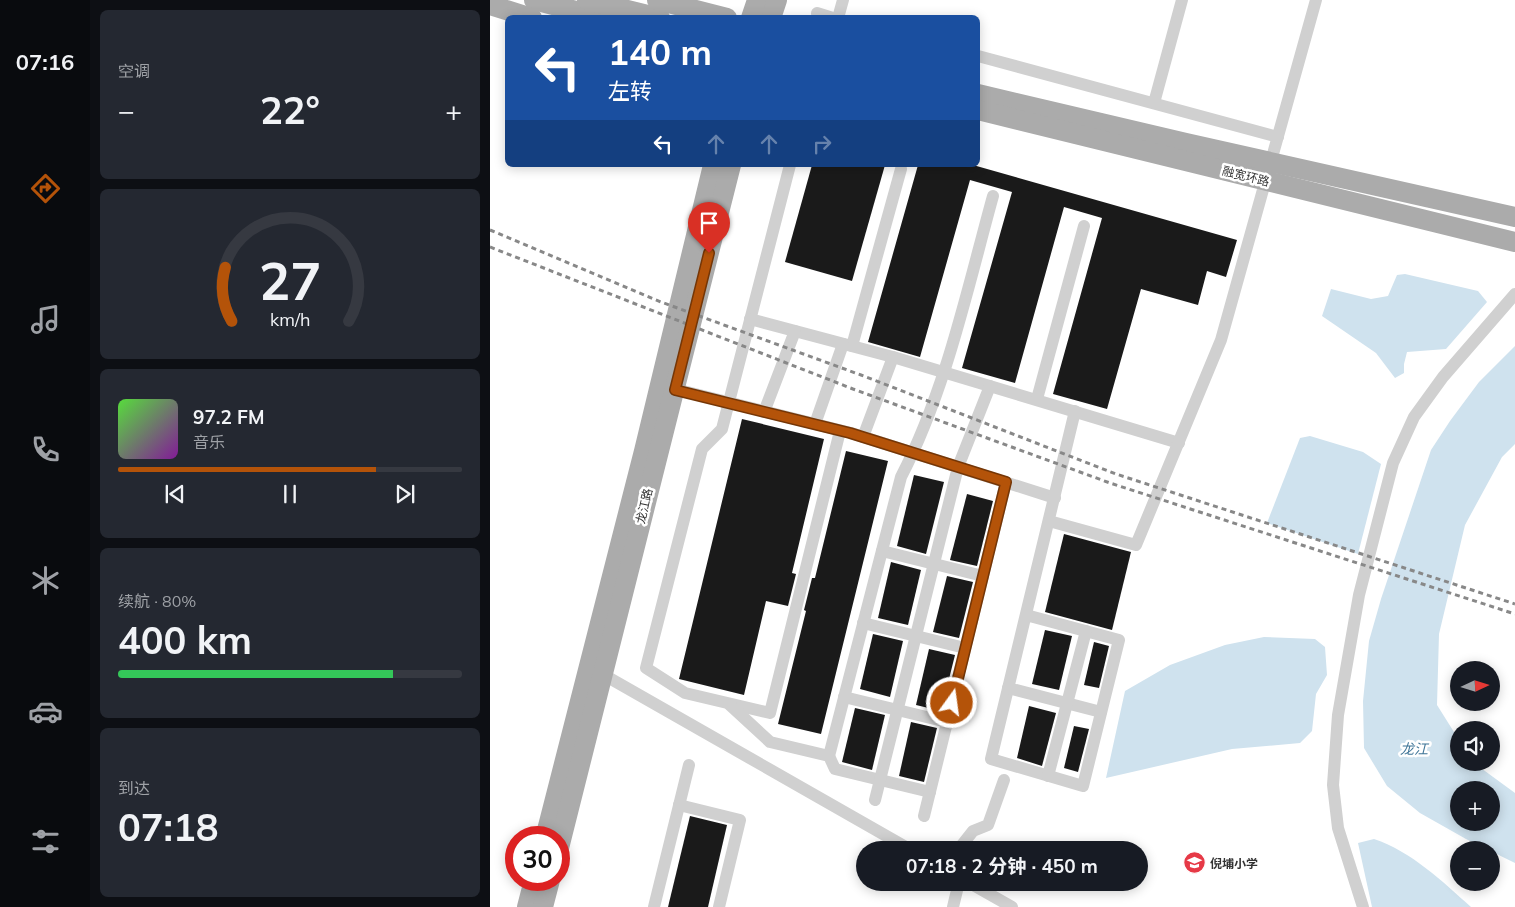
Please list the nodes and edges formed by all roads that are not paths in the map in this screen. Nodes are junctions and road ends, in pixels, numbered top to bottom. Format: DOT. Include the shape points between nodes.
graph roads {
  1 [pos="534,0"];
  2 [pos="587,0"];
  3 [pos="657,0"];
  4 [pos="757,0"];
  5 [pos="777,0"];
  6 [pos="843,0"];
  7 [pos="1182,0"];
  8 [pos="1316,0"];
  9 [pos="490,5"];
  10 [pos="817,13"];
  11 [pos="522,15"];
  12 [pos="592,15"];
  13 [pos="648,15"];
  14 [pos="715,15"];
  15 [pos="752,15"];
  16 [pos="772,15"];
  17 [pos="823,15"];
  18 [pos="839,15"];
  19 [pos="980,57"];
  20 [pos="980,94"];
  21 [pos="1154,104"];
  22 [pos="980,110"];
  23 [pos="1278,137"];
  24 [pos="713,167"];
  25 [pos="731,167"];
  26 [pos="789,167"];
  27 [pos="901,169"];
  28 [pos="993,196"];
  29 [pos="1515,217"];
  30 [pos="1084,226"];
  31 [pos="1515,242"];
  32 [pos="1515,294"];
  33 [pos="750,319"];
  34 [pos="795,331"];
  35 [pos="848,345"];
  36 [pos="893,357"];
  37 [pos="943,372"];
  38 [pos="990,386"];
  39 [pos="675,390"];
  40 [pos="1038,399"];
  41 [pos="728,403"];
  42 [pos="1075,411"];
  43 [pos="764,412"];
  44 [pos="814,424"];
  45 [pos="840,430"];
  46 [pos="864,437"];
  47 [pos="1179,443"];
  48 [pos="913,453"];
  49 [pos="958,467"];
  50 [pos="1006,482"];
  51 [pos="1054,498"];
  52 [pos="1049,521"];
  53 [pos="882,551"];
  54 [pos="934,564"];
  55 [pos="983,576"];
  56 [pos="1026,615"];
  57 [pos="863,623"];
  58 [pos="1086,631"];
  59 [pos="916,636"];
  60 [pos="965,648"];
  61 [pos="604,675"];
  62 [pos="1008,688"];
  63 [pos="844,697"];
  64 [pos="729,703"];
  65 [pos="1067,704"];
  66 [pos="897,710"];
  67 [pos="1101,712"];
  68 [pos="947,722"];
  69 [pos="829,756"];
  70 [pos="689,765"];
  71 [pos="1048,776"];
  72 [pos="880,780"];
  73 [pos="1004,780"];
  74 [pos="930,792"];
  75 [pos="875,800"];
  76 [pos="680,805"];
  77 [pos="924,816"];
  78 [pos="548,826"];
  79 [pos="565,826"];
  80 [pos="895,841"];
  81 [pos="965,841"];
  82 [pos="531,891"];
  83 [pos="547,891"];
  84 [pos="957,891"];
  85 [pos="984,891"];
  86 [pos="527,907"];
  87 [pos="543,907"];
  88 [pos="654,907"];
  89 [pos="719,907"];
  90 [pos="953,907"];
  91 [pos="1012,907"];
  92 [pos="1363,907"];
  1 -- 12 [label="main road"];
  2 -- 13 [label="main road"];
  3 -- 14 [label="main road"];
  4 -- 15 [label="main road"];
  5 -- 16 [label="main road"];
  6 -- 18 [label="street"];
  7 -- 21 [label="street"];
  8 -- 23 [label="street"];
  9 -- 11 [label="main road"];
  10 -- 17 [label="street"];
  19 -- 21 [label="street"];
  20 -- 29 [label="main road, 融宽环路"];
  21 -- 23 [label="street"];
  22 -- 31 [label="main road, 融宽环路"];
  23 -- 47 [label="street" via="1222,340"];
  24 -- 78 [label="main road, 龙江路"];
  25 -- 39 [label="main road, 龙江路"];
  26 -- 33 [label="street"];
  27 -- 35 [label="street"];
  28 -- 37 [label="street"];
  30 -- 40 [label="street"];
  32 -- 92 [label="street" via="1443,377 1414,417 1393,462 1359,595 1338,715 1333,785 1338,828"];
  33 -- 34 [label="street"];
  33 -- 41 [label="street"];
  34 -- 35 [label="street"];
  34 -- 43 [label="street"];
  35 -- 36 [label="street"];
  35 -- 44 [label="street"];
  36 -- 37 [label="street"];
  36 -- 46 [label="street"];
  37 -- 38 [label="street"];
  37 -- 48 [label="street"];
  38 -- 40 [label="street"];
  38 -- 49 [label="street"];
  39 -- 41 [label="street"];
  39 -- 61 [label="main road, 龙江路"];
  40 -- 42 [label="street"];
  41 -- 43 [label="street"];
  41 -- 64 [label="street" via="722,429 702,449 646,668 685,693"];
  42 -- 47 [label="street"];
  42 -- 51 [label="street"];
  43 -- 44 [label="street"];
  44 -- 45 [label="street"];
  45 -- 46 [label="street"];
  45 -- 64 [label="street" via="770,713"];
  46 -- 48 [label="street"];
  47 -- 52 [label="street" via="1136,545"];
  48 -- 49 [label="street"];
  48 -- 53 [label="street" via="900,477"];
  49 -- 50 [label="street"];
  49 -- 54 [label="street"];
  50 -- 51 [label="street"];
  50 -- 55 [label="street"];
  51 -- 52 [label="street"];
  52 -- 56 [label="street"];
  53 -- 54 [label="street"];
  53 -- 57 [label="street"];
  54 -- 55 [label="street"];
  54 -- 59 [label="street"];
  55 -- 60 [label="street"];
  56 -- 58 [label="street"];
  56 -- 62 [label="street"];
  57 -- 59 [label="street"];
  57 -- 63 [label="street"];
  58 -- 65 [label="street"];
  58 -- 67 [label="street" via="1119,640"];
  59 -- 60 [label="street"];
  59 -- 66 [label="street"];
  60 -- 68 [label="street"];
  61 -- 79 [label="main road, 龙江路"];
  61 -- 80 [label="street"];
  62 -- 65 [label="street"];
  62 -- 71 [label="street" via="991,758"];
  63 -- 66 [label="street"];
  63 -- 69 [label="street"];
  64 -- 69 [label="street" via="770,742"];
  65 -- 67 [label="street"];
  65 -- 71 [label="street"];
  66 -- 68 [label="street"];
  66 -- 72 [label="street"];
  67 -- 71 [label="street" via="1083,786"];
  68 -- 74 [label="street"];
  69 -- 72 [label="street" via="835,769"];
  70 -- 76 [label="street"];
  72 -- 74 [label="street"];
  72 -- 75 [label="street"];
  73 -- 81 [label="street" via="988,825 973,831"];
  74 -- 77 [label="street"];
  76 -- 88 [label="street"];
  76 -- 89 [label="street" via="740,820"];
  82 -- 86 [label="main road"];
  83 -- 87 [label="main road"];
  84 -- 90 [label="street"];
  85 -- 91 [label="street"];
}
